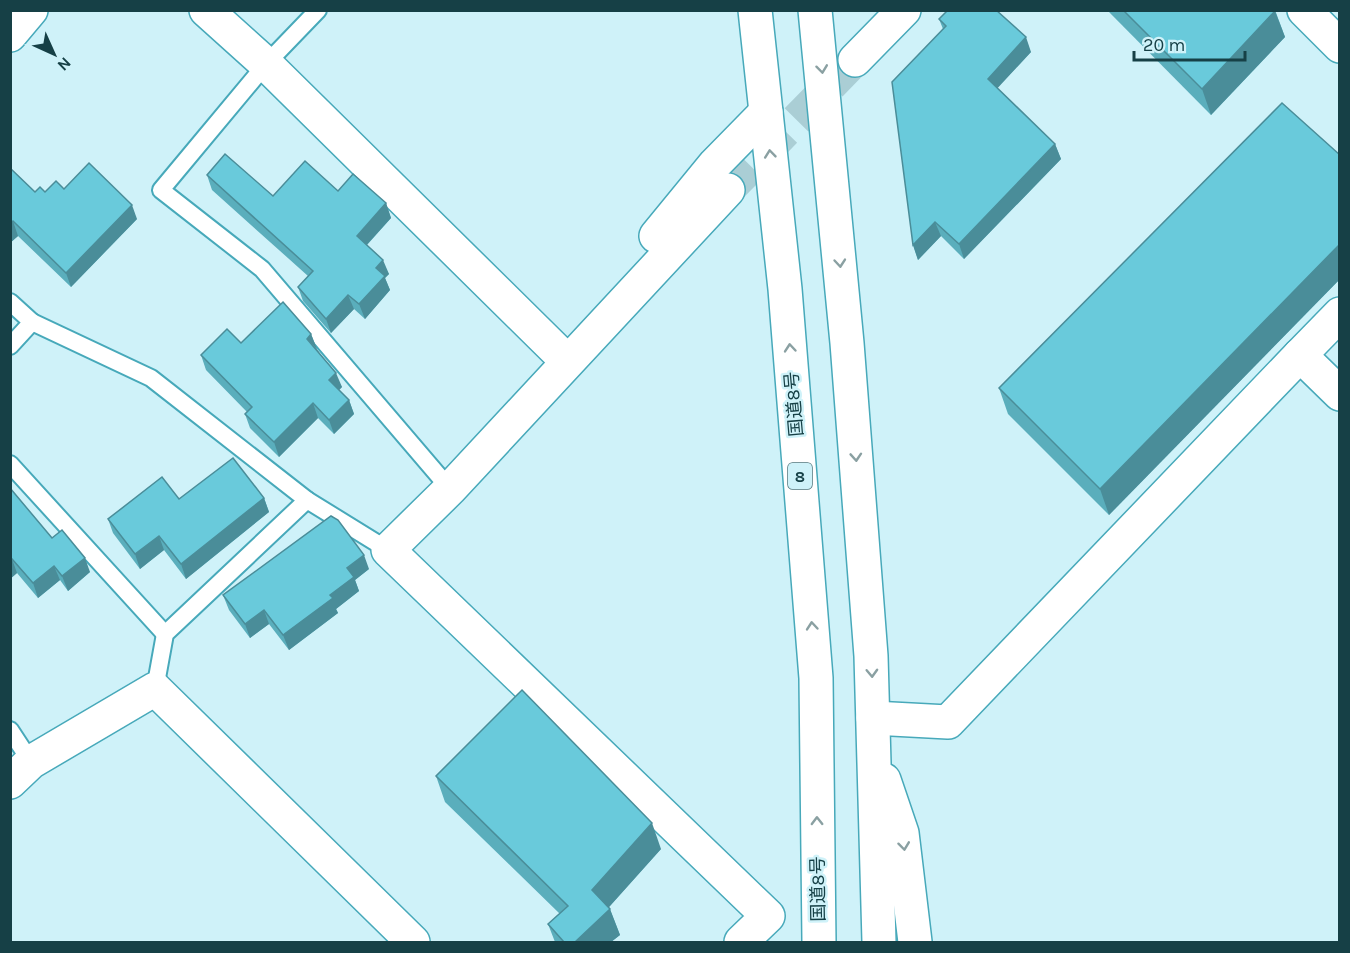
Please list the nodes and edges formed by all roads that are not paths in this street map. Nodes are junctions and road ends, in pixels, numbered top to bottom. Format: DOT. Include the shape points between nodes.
graph roads {
  1 [pos="32,10"];
  2 [pos="206,10"];
  3 [pos="318,10"];
  4 [pos="755,10"];
  5 [pos="815,10"];
  6 [pos="904,10"];
  7 [pos="1304,10"];
  8 [pos="10,35"];
  9 [pos="1340,46"];
  10 [pos="855,60"];
  11 [pos="266,64"];
  12 [pos="766,112"];
  13 [pos="728,190"];
  14 [pos="10,302"];
  15 [pos="619,306"];
  16 [pos="1340,314"];
  17 [pos="32,322"];
  18 [pos="10,346"];
  19 [pos="1300,355"];
  20 [pos="567,362"];
  21 [pos="1340,394"];
  22 [pos="10,464"];
  23 [pos="450,489"];
  24 [pos="308,500"];
  25 [pos="388,550"];
  26 [pos="165,634"];
  27 [pos="155,689"];
  28 [pos="873,718"];
  29 [pos="10,730"];
  30 [pos="874,750"];
  31 [pos="21,772"];
  32 [pos="413,942"];
  33 [pos="741,942"];
  34 [pos="819,942"];
  35 [pos="879,942"];
  36 [pos="915,942"];
  1 -- 8 [label="main road"];
  2 -- 11 [label="main road"];
  3 -- 11 [label="lane"];
  4 -- 12 [label="main road, 国道8号 / 8"];
  5 -- 28 [label="main road, one-way" via="847,343"];
  6 -- 10 [label="main road"];
  7 -- 9 [label="main road"];
  11 -- 20 [label="main road"];
  11 -- 23 [label="lane" via="161,190 262,269"];
  12 -- 15 [label="main road" via="715,164 629,267"];
  34 -- 12 [label="main road, 国道8号 / 8, one-way" via="816,678 785,289"];
  13 -- 15 [label="main road"];
  14 -- 17 [label="lane"];
  15 -- 20 [label="main road"];
  16 -- 19 [label="main road"];
  17 -- 18 [label="lane"];
  17 -- 24 [label="lane" via="151,378"];
  19 -- 21 [label="main road"];
  19 -- 28 [label="main road" via="948,722"];
  20 -- 23 [label="main road"];
  22 -- 26 [label="lane"];
  23 -- 25 [label="main road"];
  24 -- 25 [label="lane"];
  24 -- 26 [label="lane"];
  25 -- 33 [label="main road" via="768,916"];
  26 -- 27 [label="lane"];
  27 -- 31 [label="main road"];
  27 -- 32 [label="main road"];
  28 -- 30 [label="main road"];
  29 -- 31 [label="lane"];
  30 -- 35 [label="main road"];
  30 -- 36 [label="main road, one-way" via="902,833"];
}
